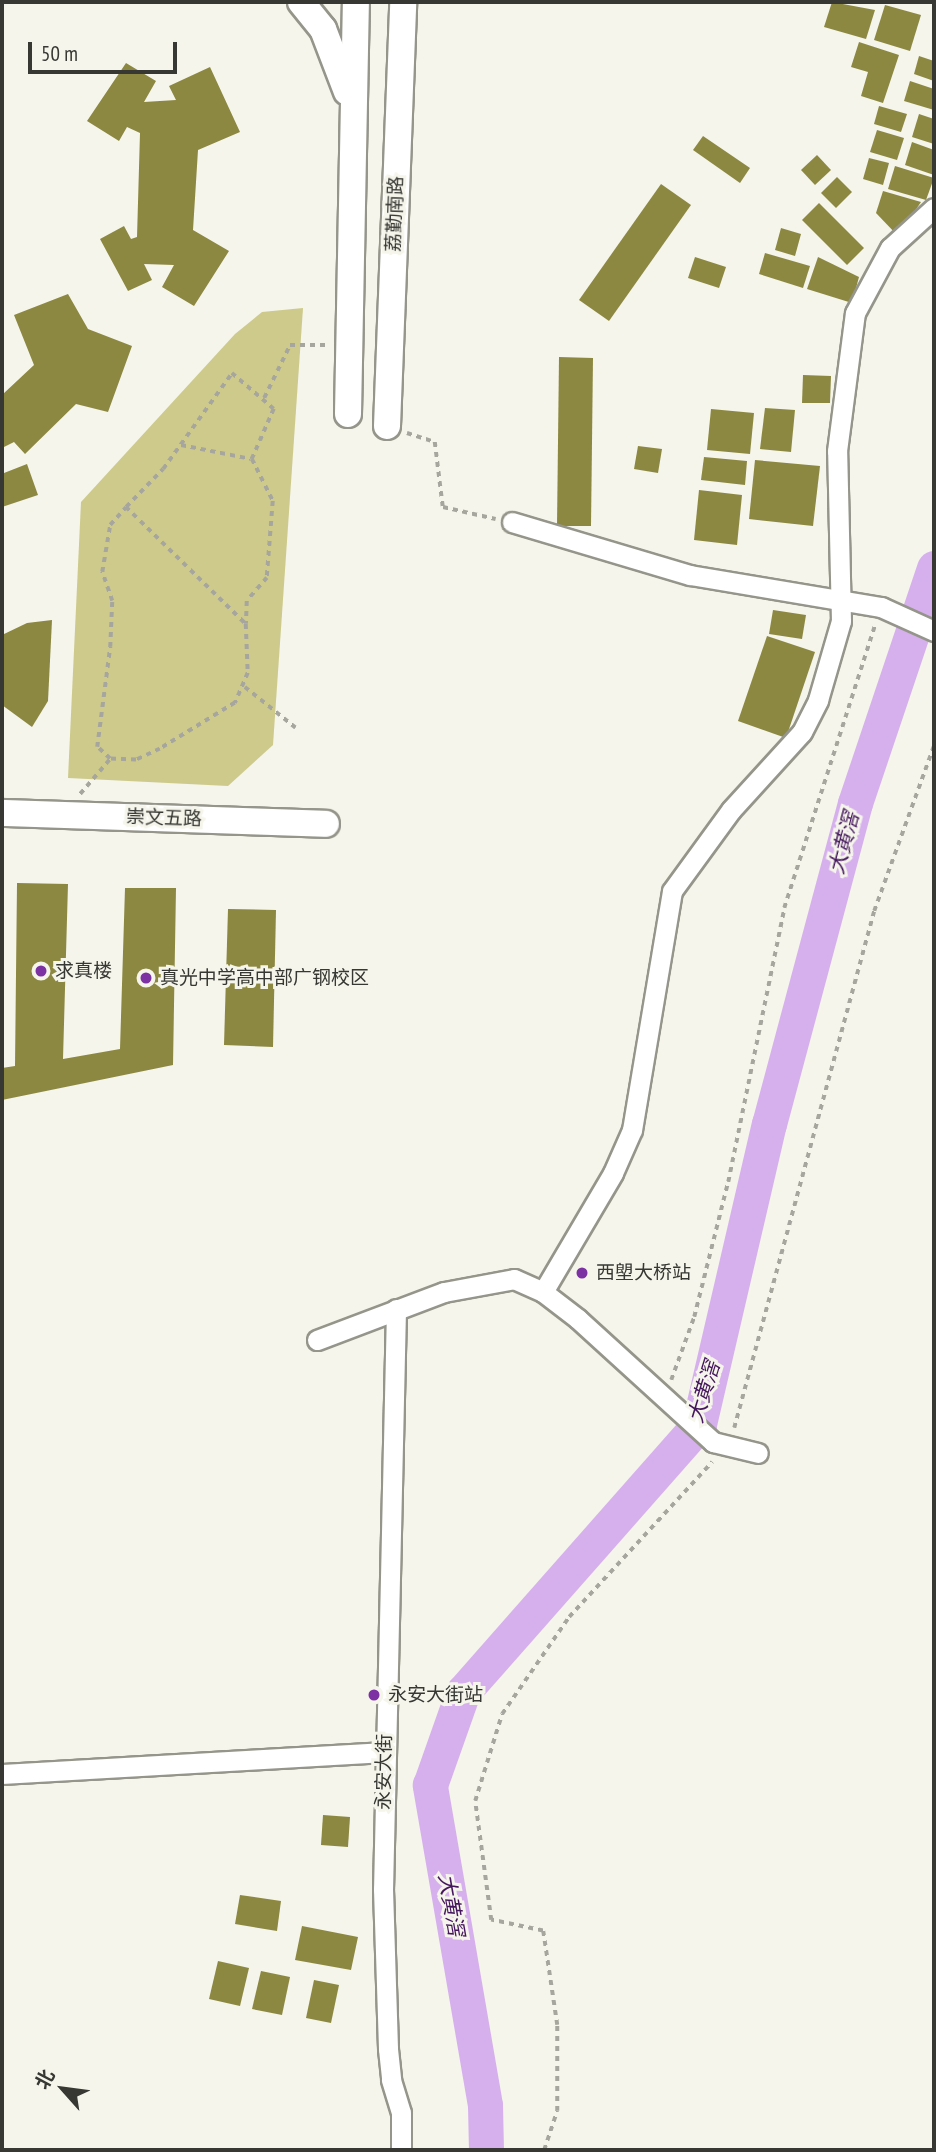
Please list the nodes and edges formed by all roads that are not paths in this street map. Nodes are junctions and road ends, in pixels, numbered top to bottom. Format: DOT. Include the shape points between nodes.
graph roads {
  1 [pos="301,2"];
  2 [pos="356,2"];
  3 [pos="404,2"];
  4 [pos="353,108"];
  5 [pos="934,208"];
  6 [pos="348,414"];
  7 [pos="387,426"];
  8 [pos="512,522"];
  9 [pos="843,600"];
  10 [pos="934,631"];
  11 [pos="2,813"];
  12 [pos="326,824"];
  13 [pos="543,1292"];
  14 [pos="396,1309"];
  15 [pos="317,1340"];
  16 [pos="758,1453"];
  17 [pos="383,1752"];
  18 [pos="2,1774"];
  19 [pos="401,2150"];
  1 -- 4 [label="street" via="324,29"];
  2 -- 4 [label="street"];
  3 -- 7 [label="street, 荔勤南路"];
  4 -- 6 [label="street"];
  5 -- 9 [label="street" via="890,248 855,313 837,451"];
  8 -- 9 [label="street" via="690,575"];
  9 -- 10 [label="street" via="881,607"];
  9 -- 13 [label="street" via="835,643 810,718 697,851 672,891 632,1130 613,1172"];
  11 -- 12 [label="street, 崇文五路"];
  13 -- 14 [label="street" via="527,1282 499,1279"];
  13 -- 16 [label="street" via="721,1443"];
  14 -- 15 [label="street"];
  14 -- 17 [label="street, 永安大街"];
  17 -- 18 [label="street"];
  17 -- 19 [label="street, 永安大街" via="388,2049 401,2113"];
}
